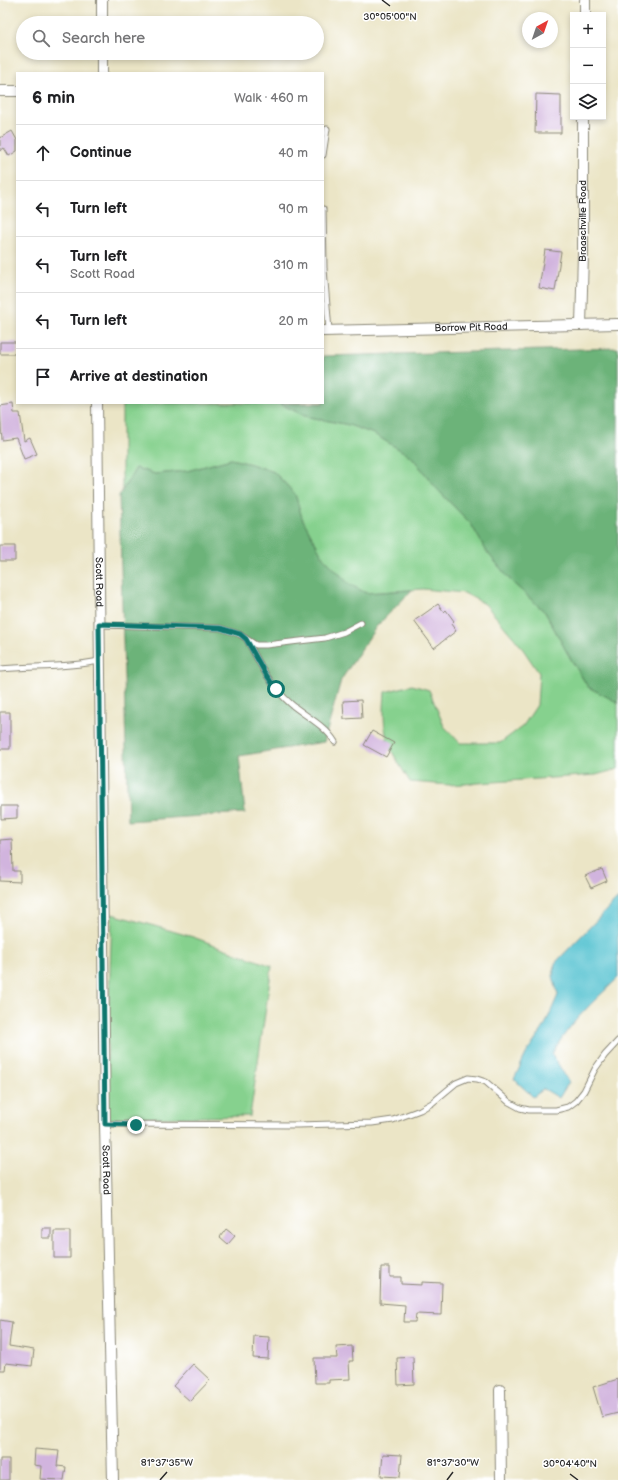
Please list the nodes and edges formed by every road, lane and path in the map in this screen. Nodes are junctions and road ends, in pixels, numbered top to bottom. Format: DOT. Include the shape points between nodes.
graph roads {
  1 [pos="102,0"];
  2 [pos="585,0"];
  3 [pos="585,12"];
  4 [pos="102,16"];
  5 [pos="102,60"];
  6 [pos="102,72"];
  7 [pos="0,91"];
  8 [pos="16,91"];
  9 [pos="583,120"];
  10 [pos="327,129"];
  11 [pos="324,148"];
  12 [pos="324,269"];
  13 [pos="618,324"];
  14 [pos="581,325"];
  15 [pos="326,331"];
  16 [pos="97,404"];
  17 [pos="361,623"];
  18 [pos="99,624"];
  19 [pos="246,639"];
  20 [pos="99,661"];
  21 [pos="0,669"];
  22 [pos="335,742"];
  23 [pos="618,1041"];
  24 [pos="105,1124"];
  25 [pos="500,1390"];
  26 [pos="112,1480"];
  27 [pos="501,1480"];
  1 -- 4 [label="street"];
  2 -- 3 [label="street"];
  5 -- 6 [label="street"];
  7 -- 8 [label="street"];
  9 -- 14 [label="street, Braaschville Road"];
  10 -- 11 [label="lane"];
  12 -- 15 [label="lane"];
  13 -- 14 [label="street, Borrow Pit Road"];
  14 -- 15 [label="street, Borrow Pit Road"];
  16 -- 18 [label="street, Scott Road"];
  17 -- 19 [label="lane" via="325,638 266,645 256,645"];
  18 -- 19 [label="lane" via="220,628 240,634"];
  18 -- 20 [label="street, Scott Road"];
  19 -- 22 [label="lane" via="276,689 330,734"];
  20 -- 21 [label="lane" via="80,665"];
  20 -- 24 [label="street, Scott Road"];
  23 -- 24 [label="lane" via="594,1069 584,1091 576,1101 556,1110 520,1108 486,1082 468,1078 456,1083 420,1110 393,1120 372,1123"];
  24 -- 26 [label="street, Scott Road"];
  25 -- 27 [label="street"];
}
